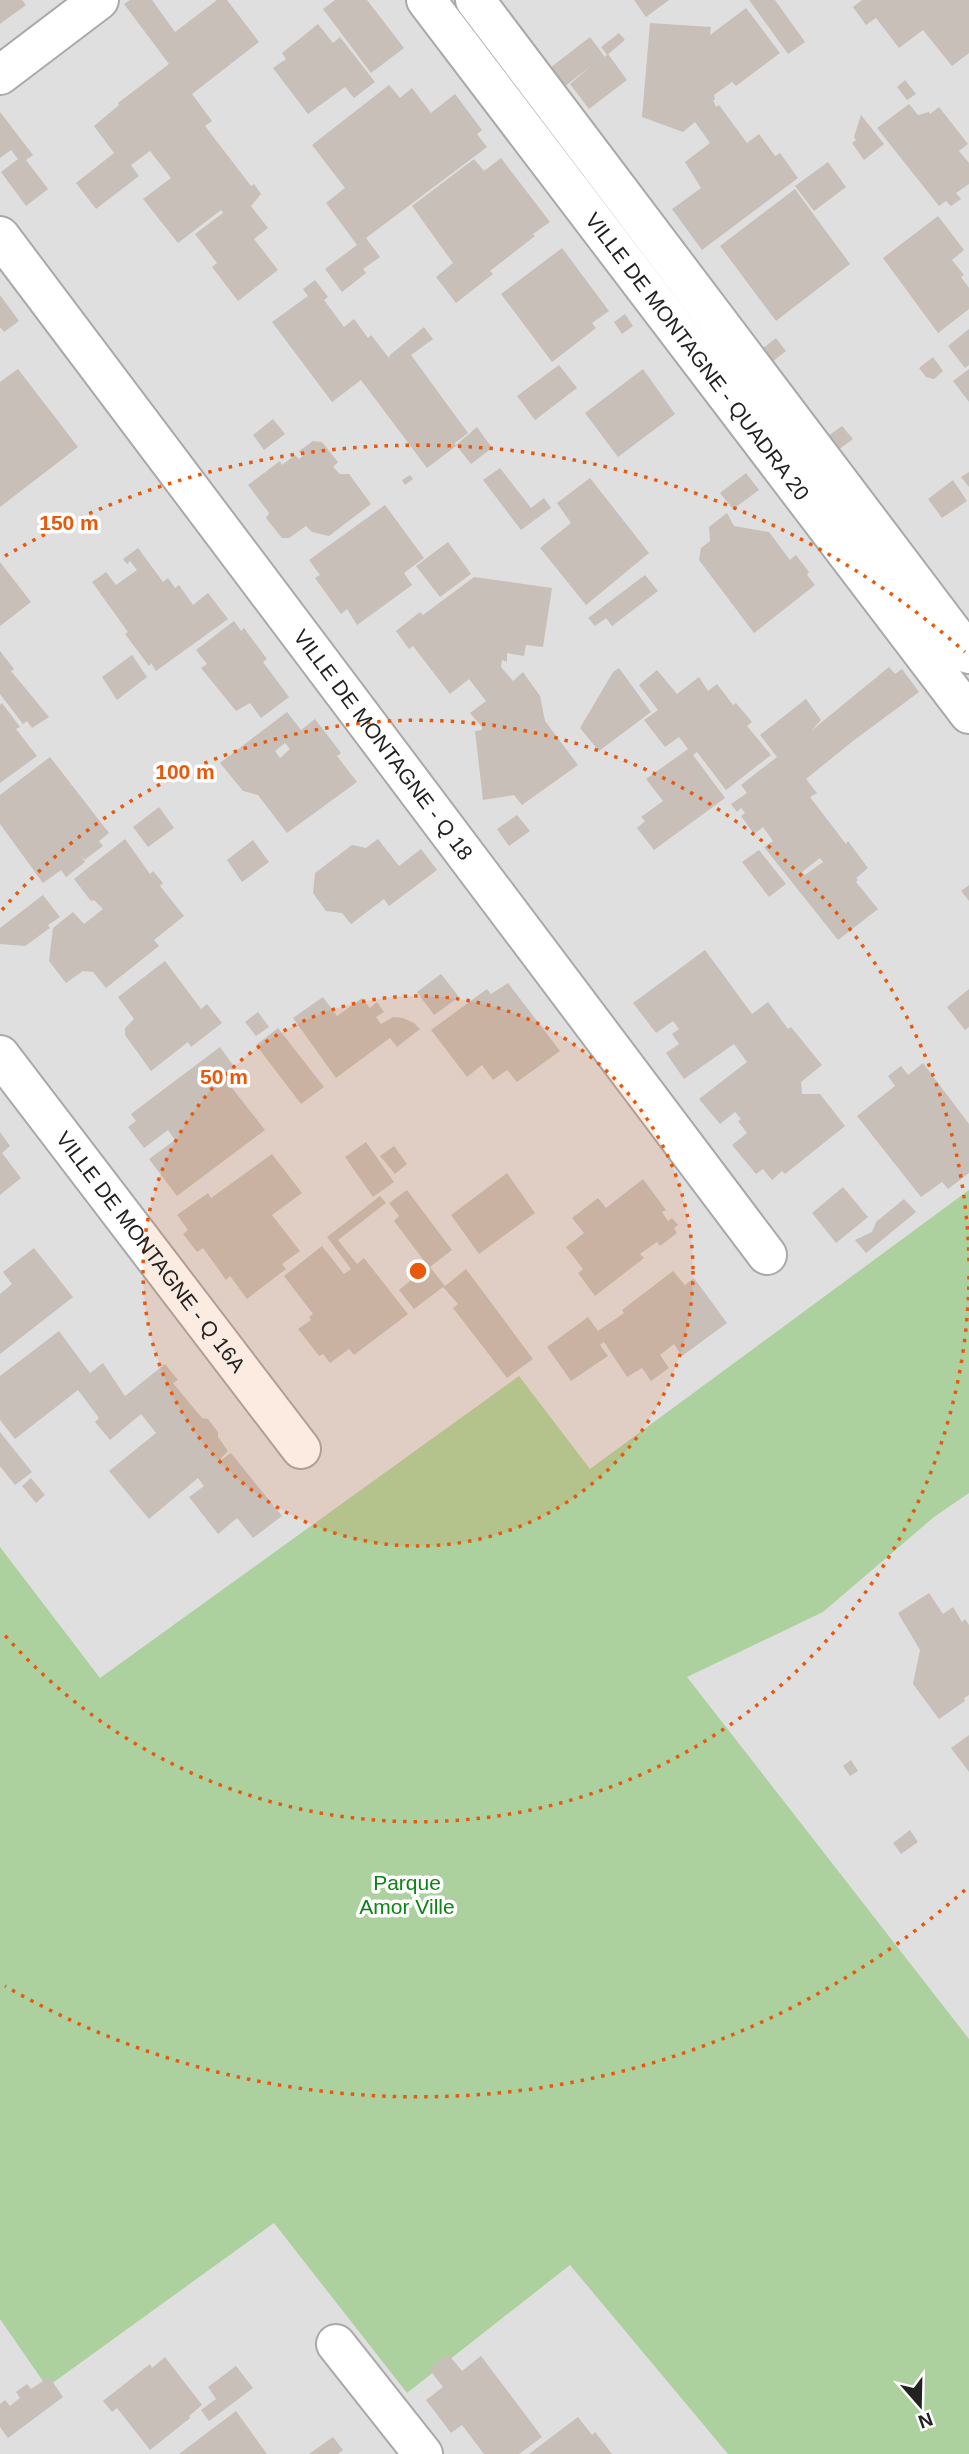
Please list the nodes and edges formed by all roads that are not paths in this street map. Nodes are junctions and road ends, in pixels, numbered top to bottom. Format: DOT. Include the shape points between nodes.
graph roads {
  1 [pos="99,0"];
  2 [pos="426,0"];
  3 [pos="475,0"];
  4 [pos="0,75"];
  5 [pos="0,236"];
  6 [pos="969,654"];
  7 [pos="969,714"];
  8 [pos="0,1055"];
  9 [pos="767,1255"];
  10 [pos="301,1449"];
  11 [pos="336,2344"];
  12 [pos="423,2454"];
  1 -- 4 [label="street"];
  2 -- 7 [label="street, VILLE DE MONTAGNE - QUADRA 20"];
  3 -- 6 [label="street, VILLE DE MONTAGNE - QUADRA 20"];
  5 -- 9 [label="street, VILLE DE MONTAGNE - Q 18"];
  8 -- 10 [label="street, VILLE DE MONTAGNE - Q 16A"];
  11 -- 12 [label="street"];
}
